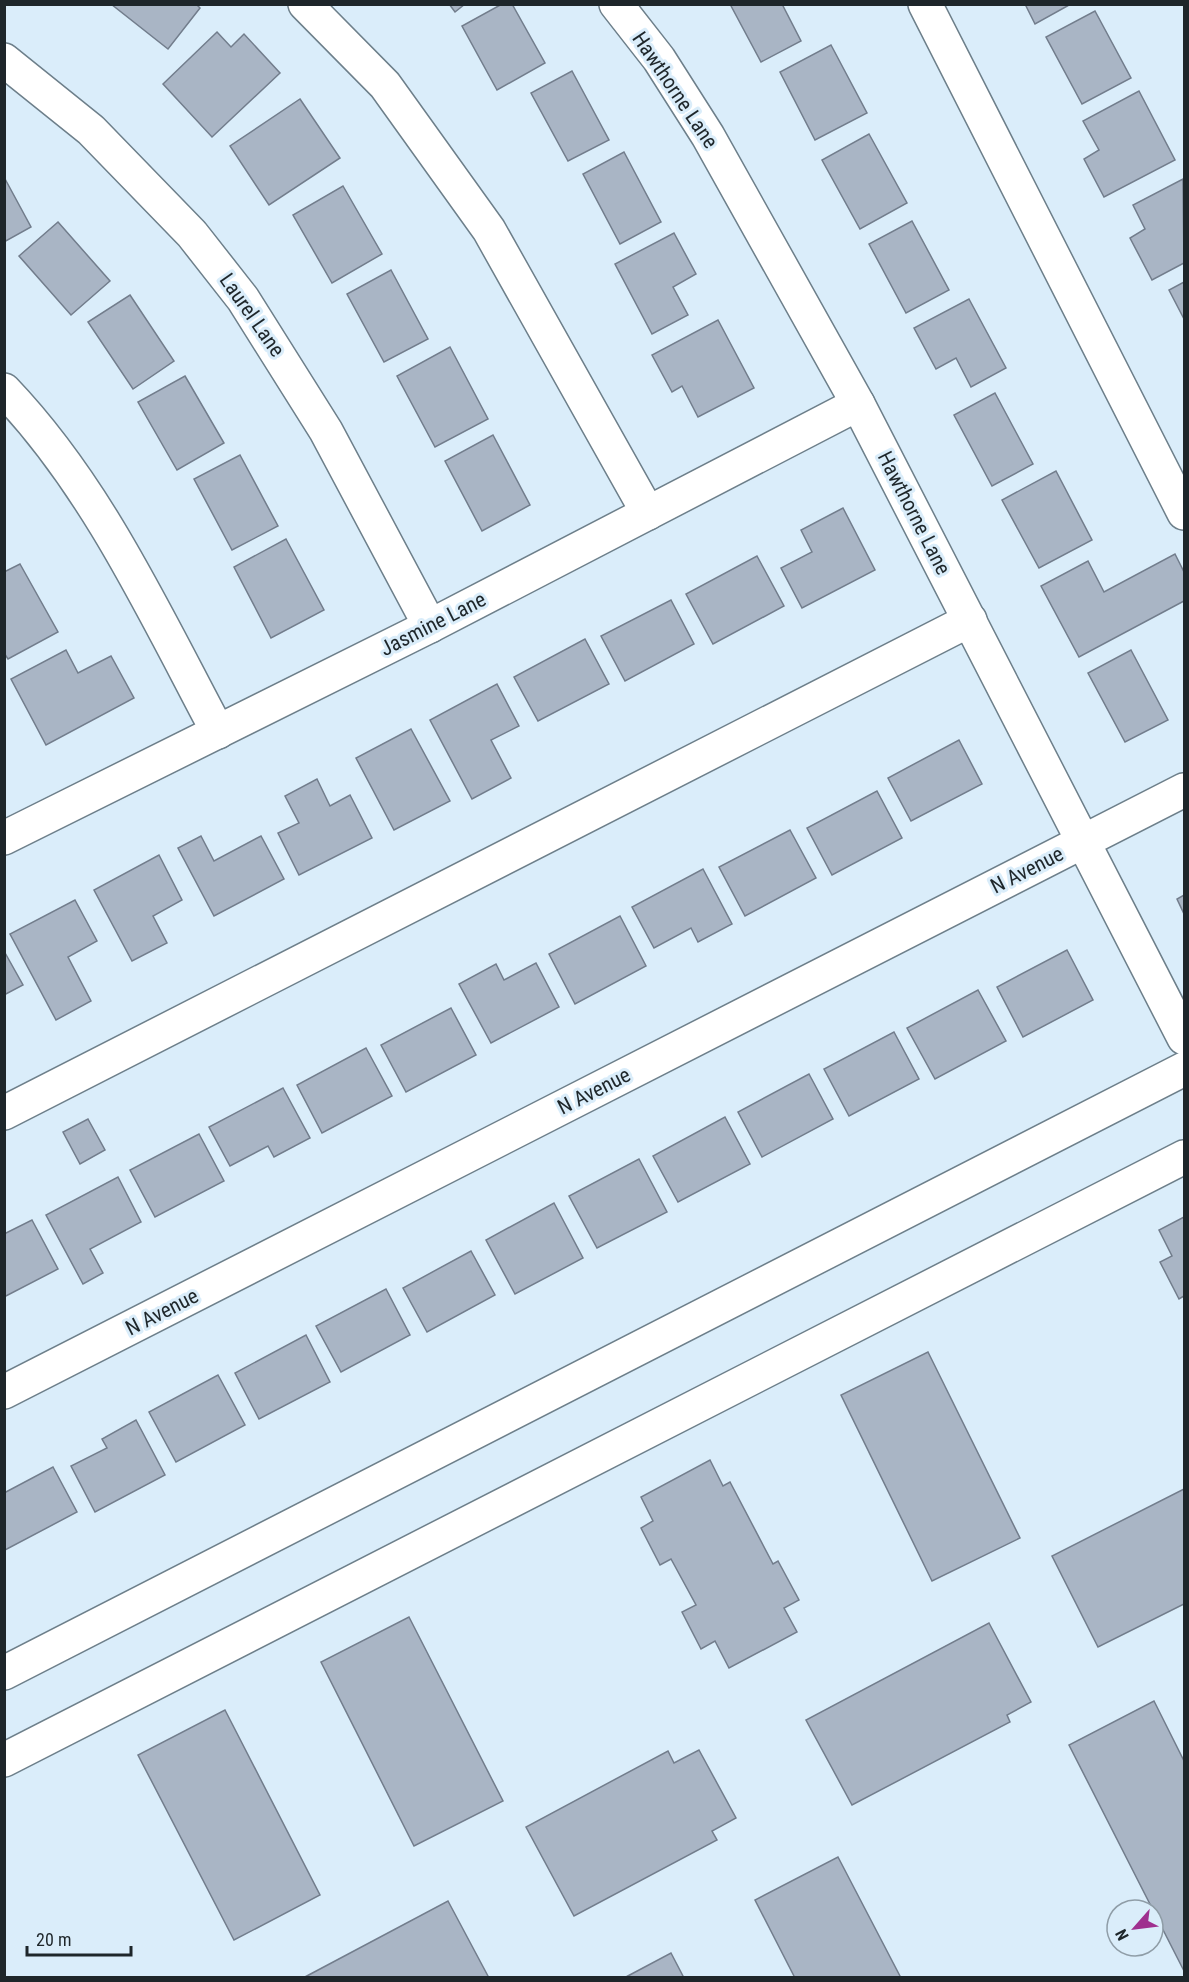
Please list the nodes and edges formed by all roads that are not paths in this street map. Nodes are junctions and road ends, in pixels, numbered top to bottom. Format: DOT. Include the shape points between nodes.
graph roads {
  1 [pos="304,4"];
  2 [pos="616,4"];
  3 [pos="925,4"];
  4 [pos="4,60"];
  5 [pos="4,390"];
  6 [pos="858,404"];
  7 [pos="648,513"];
  8 [pos="1185,513"];
  9 [pos="970,620"];
  10 [pos="430,626"];
  11 [pos="218,732"];
  12 [pos="1185,790"];
  13 [pos="4,838"];
  14 [pos="1083,841"];
  15 [pos="1185,1038"];
  16 [pos="1185,1069"];
  17 [pos="4,1113"];
  18 [pos="1185,1157"];
  19 [pos="4,1392"];
  20 [pos="4,1673"];
  21 [pos="4,1760"];
  1 -- 7 [label="street" via="385,85 489,230"];
  2 -- 6 [label="street, Hawthorne Lane" via="659,59 708,136"];
  3 -- 8 [label="street"];
  4 -- 10 [label="street, Laurel Lane" via="91,130 192,234 243,299 326,431"];
  5 -- 11 [label="street" via="61,457 123,555"];
  6 -- 7 [label="street, Jasmine Lane"];
  6 -- 9 [label="street, Hawthorne Lane"];
  7 -- 10 [label="street, Jasmine Lane"];
  9 -- 14 [label="street, Hawthorne Lane"];
  9 -- 17 [label="street"];
  10 -- 11 [label="street, Jasmine Lane"];
  11 -- 13 [label="street, Jasmine Lane"];
  12 -- 14 [label="street, N Avenue"];
  14 -- 15 [label="street, Hawthorne Lane"];
  14 -- 19 [label="street, N Avenue"];
  16 -- 20 [label="street"];
  18 -- 21 [label="street"];
}
